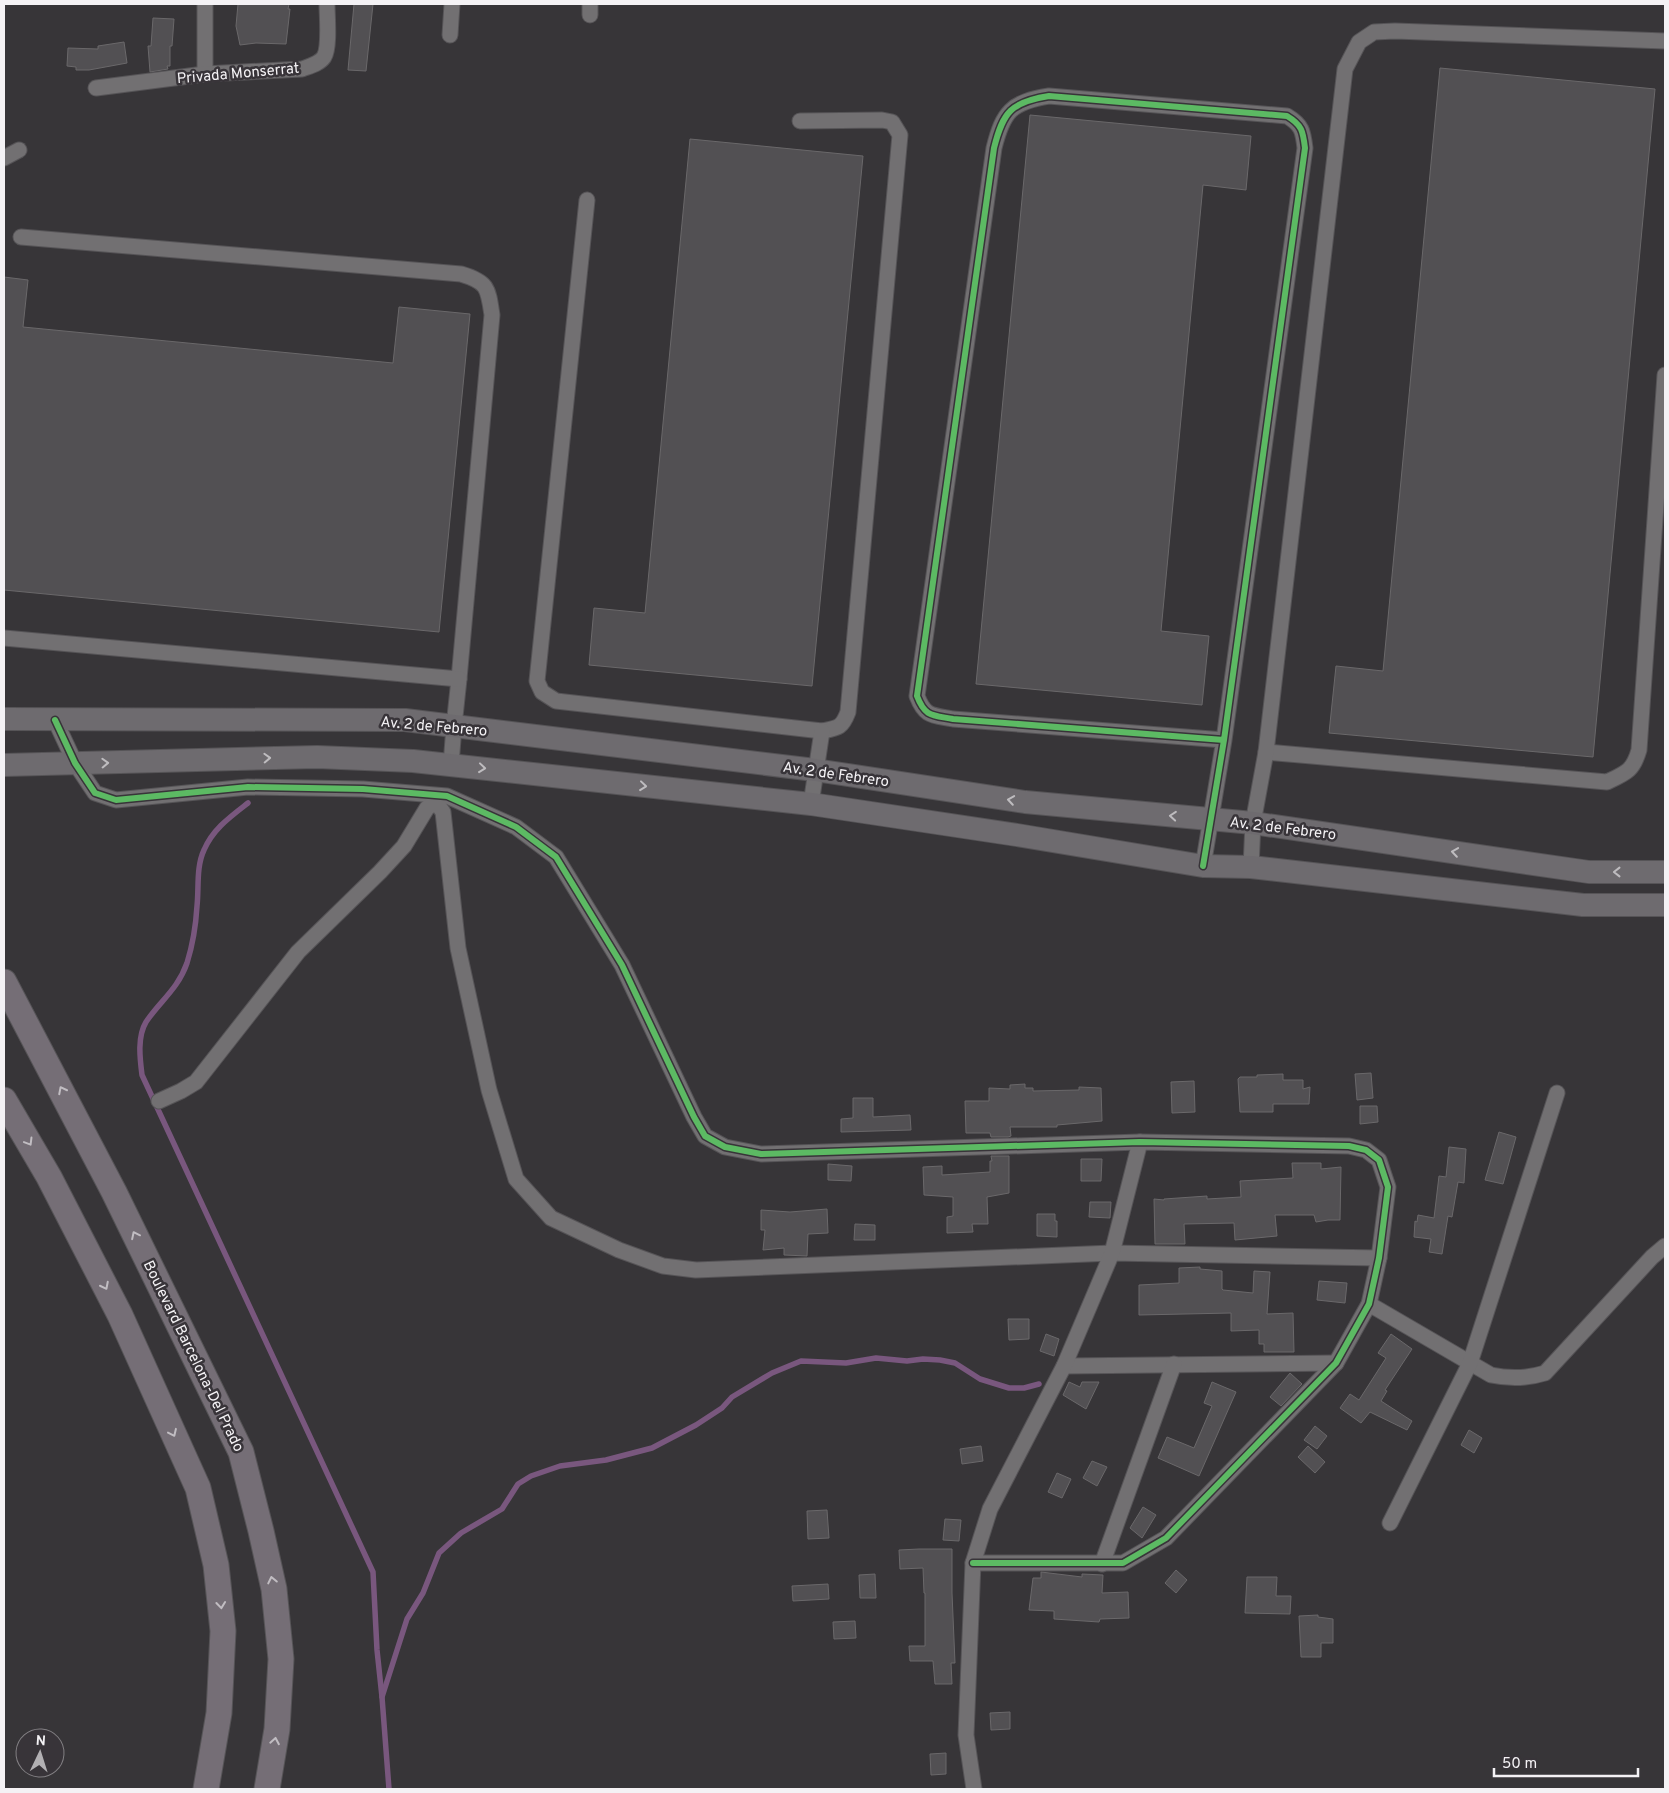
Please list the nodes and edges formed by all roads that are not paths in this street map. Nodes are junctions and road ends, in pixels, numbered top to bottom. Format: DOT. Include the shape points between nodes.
graph roads {
  1 [pos="205,4"];
  2 [pos="327,4"];
  3 [pos="452,4"];
  4 [pos="450,35"];
  5 [pos="1665,41"];
  6 [pos="204,74"];
  7 [pos="96,88"];
  8 [pos="800,121"];
  9 [pos="19,150"];
  10 [pos="4,158"];
  11 [pos="587,200"];
  12 [pos="21,237"];
  13 [pos="1665,375"];
  14 [pos="4,638"];
  15 [pos="459,679"];
  16 [pos="4,719"];
  17 [pos="55,720"];
  18 [pos="454,726"];
  19 [pos="822,731"];
  20 [pos="1224,740"];
  21 [pos="1266,752"];
  22 [pos="75,763"];
  23 [pos="451,765"];
  24 [pos="4,766"];
  25 [pos="815,770"];
  26 [pos="810,804"];
  27 [pos="1210,820"];
  28 [pos="1253,823"];
  29 [pos="1203,866"];
  30 [pos="1251,867"];
  31 [pos="1665,872"];
  32 [pos="1665,905"];
  33 [pos="4,982"];
  34 [pos="1557,1093"];
  35 [pos="4,1100"];
  36 [pos="159,1101"];
  37 [pos="1140,1142"];
  38 [pos="1665,1246"];
  39 [pos="1112,1253"];
  40 [pos="1379,1258"];
  41 [pos="1369,1304"];
  42 [pos="1470,1363"];
  43 [pos="1174,1364"];
  44 [pos="1336,1364"];
  45 [pos="1064,1366"];
  46 [pos="1390,1523"];
  47 [pos="973,1563"];
  48 [pos="1102,1564"];
  49 [pos="206,1789"];
  50 [pos="267,1789"];
  51 [pos="974,1789"];
  1 -- 6 [label="street"];
  2 -- 6 [label="street, Privada Monserrat" via="326,49 324,57 315,65 302,69"];
  3 -- 4 [label="street"];
  5 -- 21 [label="street" via="1395,31 1374,32 1359,42 1345,69"];
  6 -- 7 [label="street, Privada Monserrat"];
  8 -- 19 [label="street" via="882,120 892,122 900,135 848,712 838,728"];
  9 -- 10 [label="street"];
  11 -- 19 [label="street" via="537,681 542,692 556,702"];
  12 -- 15 [label="street" via="461,274 478,279 489,293 492,315"];
  13 -- 21 [label="street" via="1639,750 1628,772 1607,782"];
  14 -- 15 [label="street"];
  15 -- 18 [label="street"];
  16 -- 17 [label="main road, Av. 2 de Febrero"];
  17 -- 18 [label="main road, Av. 2 de Febrero" via="405,720"];
  17 -- 22 [label="street"];
  18 -- 23 [label="street"];
  18 -- 25 [label="main road, Av. 2 de Febrero"];
  19 -- 25 [label="street"];
  20 -- 20 [label="street" via="1306,148 1303,132 1297,122 1287,116 1049,96 1030,99 1017,104 1004,118 994,148 917,696 922,709 953,719"];
  20 -- 27 [label="street"];
  21 -- 28 [label="street"];
  22 -- 23 [label="main road, one-way" via="316,757"];
  22 -- 24 [label="main road"];
  22 -- 37 [label="street" via="95,793 116,800 248,787 363,789 446,796 516,827 556,857 622,965 705,1136 725,1147 761,1154"];
  23 -- 26 [label="main road, one-way"];
  25 -- 26 [label="street"];
  27 -- 25 [label="main road, Av. 2 de Febrero, one-way" via="1025,802"];
  26 -- 29 [label="main road"];
  27 -- 28 [label="main road, Av. 2 de Febrero"];
  27 -- 29 [label="street"];
  28 -- 30 [label="street"];
  31 -- 28 [label="main road, Av. 2 de Febrero, one-way" via="1589,872"];
  29 -- 30 [label="main road"];
  30 -- 32 [label="main road" via="1583,905"];
  50 -- 33 [label="main road, Boulevard Barcelona-Del Prado, one-way" via="277,1728 281,1659 274,1589 241,1452 114,1192"];
  34 -- 42 [label="street"];
  35 -- 49 [label="main road, one-way" via="49,1177 115,1307 198,1488 216,1565 223,1631 219,1713"];
  36 -- 39 [label="street" via="196,1082 298,952 404,846 427,808 433,804 443,812 458,948 489,1090 516,1179 551,1218 619,1250 663,1266 696,1270"];
  37 -- 39 [label="street"];
  37 -- 40 [label="street" via="1350,1146 1366,1150 1379,1160 1388,1187"];
  38 -- 42 [label="street" via="1652,1256 1544,1373 1528,1378 1508,1378 1491,1375"];
  39 -- 40 [label="street"];
  39 -- 45 [label="street"];
  40 -- 41 [label="street"];
  41 -- 42 [label="street"];
  41 -- 44 [label="street"];
  42 -- 46 [label="street"];
  43 -- 44 [label="street"];
  43 -- 45 [label="street"];
  43 -- 48 [label="street"];
  44 -- 48 [label="street" via="1166,1538 1123,1563"];
  45 -- 47 [label="street" via="990,1509"];
  47 -- 48 [label="street"];
  47 -- 51 [label="street" via="966,1735"];
}
